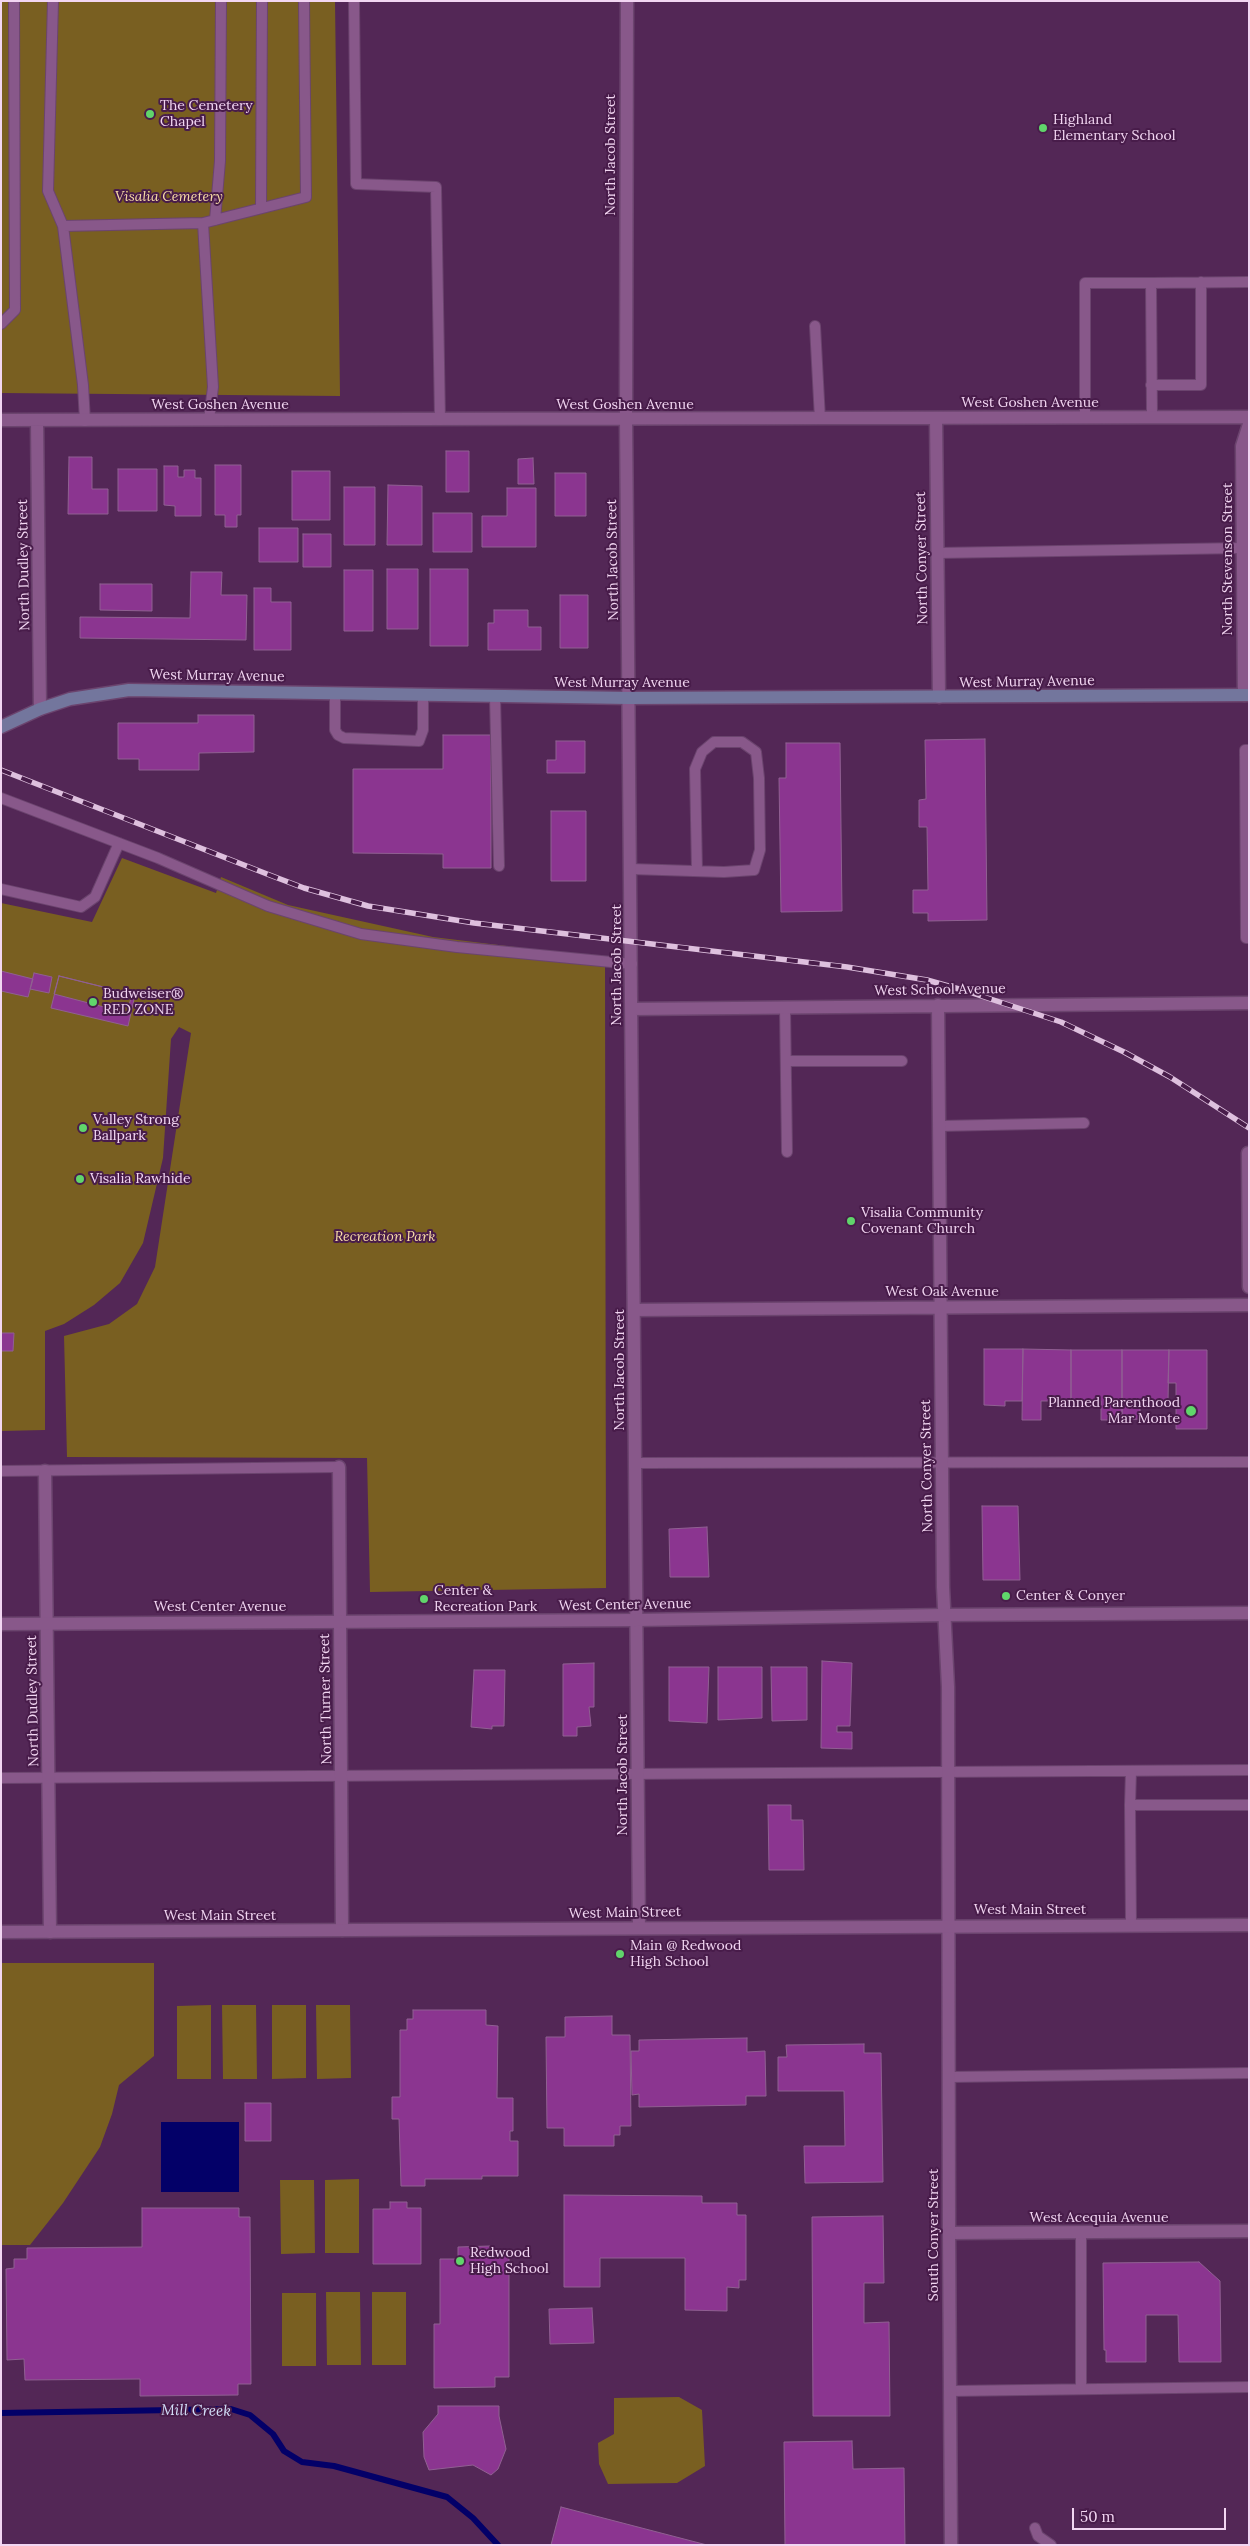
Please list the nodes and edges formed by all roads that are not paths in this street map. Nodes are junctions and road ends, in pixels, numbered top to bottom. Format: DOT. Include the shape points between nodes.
graph roads {
  1 [pos="14,1"];
  2 [pos="53,1"];
  3 [pos="221,1"];
  4 [pos="262,1"];
  5 [pos="304,1"];
  6 [pos="354,1"];
  7 [pos="627,1"];
  8 [pos="261,208"];
  9 [pos="215,220"];
  10 [pos="202,223"];
  11 [pos="63,226"];
  12 [pos="1201,282"];
  13 [pos="1249,282"];
  14 [pos="1151,283"];
  15 [pos="1,324"];
  16 [pos="816,326"];
  17 [pos="1152,385"];
  18 [pos="1152,417"];
  19 [pos="1249,417"];
  20 [pos="936,418"];
  21 [pos="1086,418"];
  22 [pos="626,419"];
  23 [pos="820,419"];
  24 [pos="1,420"];
  25 [pos="208,420"];
  26 [pos="440,420"];
  27 [pos="37,421"];
  28 [pos="85,421"];
  29 [pos="1249,424"];
  30 [pos="1243,548"];
  31 [pos="937,553"];
  32 [pos="335,694"];
  33 [pos="1246,695"];
  34 [pos="423,696"];
  35 [pos="495,697"];
  36 [pos="939,697"];
  37 [pos="629,698"];
  38 [pos="40,709"];
  39 [pos="1,727"];
  40 [pos="1249,750"];
  41 [pos="1,798"];
  42 [pos="119,843"];
  43 [pos="499,866"];
  44 [pos="631,869"];
  45 [pos="697,871"];
  46 [pos="1,889"];
  47 [pos="1249,938"];
  48 [pos="632,964"];
  49 [pos="1249,1003"];
  50 [pos="938,1005"];
  51 [pos="786,1007"];
  52 [pos="632,1009"];
  53 [pos="786,1061"];
  54 [pos="902,1061"];
  55 [pos="1084,1122"];
  56 [pos="939,1126"];
  57 [pos="787,1152"];
  58 [pos="1248,1153"];
  59 [pos="1249,1286"];
  60 [pos="1249,1305"];
  61 [pos="940,1307"];
  62 [pos="634,1310"];
  63 [pos="941,1462"];
  64 [pos="1249,1462"];
  65 [pos="636,1463"];
  66 [pos="339,1467"];
  67 [pos="1,1471"];
  68 [pos="46,1471"];
  69 [pos="1249,1613"];
  70 [pos="944,1615"];
  71 [pos="637,1620"];
  72 [pos="340,1621"];
  73 [pos="1,1624"];
  74 [pos="47,1624"];
  75 [pos="1249,1770"];
  76 [pos="1131,1771"];
  77 [pos="947,1772"];
  78 [pos="639,1773"];
  79 [pos="342,1776"];
  80 [pos="1,1778"];
  81 [pos="48,1778"];
  82 [pos="1130,1805"];
  83 [pos="1249,1805"];
  84 [pos="1131,1925"];
  85 [pos="1249,1925"];
  86 [pos="948,1926"];
  87 [pos="639,1928"];
  88 [pos="342,1930"];
  89 [pos="1,1932"];
  90 [pos="50,1932"];
  91 [pos="1249,2073"];
  92 [pos="949,2076"];
  93 [pos="1081,2232"];
  94 [pos="1249,2232"];
  95 [pos="949,2233"];
  96 [pos="1249,2387"];
  97 [pos="1081,2389"];
  98 [pos="950,2390"];
  99 [pos="1035,2528"];
  100 [pos="951,2545"];
  101 [pos="1051,2545"];
  1 -- 15 [label="lane" via="15,310"];
  2 -- 11 [label="lane" via="48,191"];
  3 -- 9 [label="lane" via="220,161"];
  4 -- 8 [label="lane"];
  5 -- 8 [label="lane" via="306,197"];
  6 -- 26 [label="lane" via="356,184 436,187"];
  7 -- 22 [label="street, North Jacob Street"];
  8 -- 9 [label="lane"];
  9 -- 10 [label="lane"];
  10 -- 11 [label="lane"];
  10 -- 25 [label="lane" via="213,387"];
  11 -- 28 [label="lane"];
  12 -- 13 [label="lane"];
  12 -- 14 [label="lane"];
  12 -- 17 [label="lane" via="1201,385"];
  14 -- 17 [label="lane"];
  14 -- 21 [label="lane" via="1085,283"];
  16 -- 23 [label="lane"];
  17 -- 18 [label="lane"];
  18 -- 19 [label="street, West Goshen Avenue"];
  18 -- 21 [label="street, West Goshen Avenue"];
  20 -- 21 [label="street, West Goshen Avenue"];
  20 -- 23 [label="street, West Goshen Avenue"];
  20 -- 31 [label="street, North Conyer Street"];
  22 -- 23 [label="street, West Goshen Avenue"];
  22 -- 26 [label="street, West Goshen Avenue"];
  22 -- 37 [label="street, North Jacob Street"];
  24 -- 27 [label="street, West Goshen Avenue"];
  25 -- 26 [label="street, West Goshen Avenue"];
  25 -- 28 [label="street, West Goshen Avenue"];
  27 -- 28 [label="street, West Goshen Avenue"];
  27 -- 38 [label="street, North Dudley Street"];
  29 -- 30 [label="street, North Stevenson Street" via="1242,446"];
  30 -- 31 [label="lane"];
  30 -- 33 [label="street, North Stevenson Street"];
  31 -- 36 [label="street, North Conyer Street"];
  32 -- 34 [label="main road, West Murray Avenue"];
  32 -- 34 [label="lane" via="335,730 338,735 344,738 419,741 423,730"];
  32 -- 38 [label="main road, West Murray Avenue" via="129,690 70,699"];
  33 -- 36 [label="main road, West Murray Avenue"];
  34 -- 35 [label="main road, West Murray Avenue"];
  35 -- 37 [label="main road, West Murray Avenue"];
  35 -- 43 [label="lane"];
  36 -- 37 [label="main road, West Murray Avenue"];
  37 -- 44 [label="street, North Jacob Street"];
  38 -- 39 [label="main road, West Murray Avenue"];
  40 -- 47 [label="lane" via="1245,750 1245,760 1246,938"];
  41 -- 42 [label="lane"];
  42 -- 46 [label="lane" via="95,896 81,907"];
  42 -- 48 [label="lane" via="268,906 362,934"];
  44 -- 45 [label="lane"];
  44 -- 48 [label="street, North Jacob Street"];
  45 -- 45 [label="lane" via="754,870 760,850 756,752 742,742 714,742 702,752 695,769"];
  48 -- 52 [label="street, North Jacob Street"];
  49 -- 50 [label="street, West School Avenue"];
  50 -- 51 [label="street, West School Avenue"];
  50 -- 56 [label="street, North Conyer Street"];
  51 -- 52 [label="street, West School Avenue"];
  51 -- 53 [label="lane"];
  52 -- 62 [label="street, North Jacob Street"];
  53 -- 54 [label="lane"];
  53 -- 57 [label="lane"];
  55 -- 56 [label="lane"];
  56 -- 61 [label="street, North Conyer Street"];
  58 -- 59 [label="street"];
  60 -- 61 [label="street, West Oak Avenue"];
  61 -- 62 [label="street, West Oak Avenue"];
  61 -- 63 [label="street, North Conyer Street"];
  62 -- 65 [label="street, North Jacob Street"];
  63 -- 64 [label="lane"];
  63 -- 65 [label="lane"];
  63 -- 70 [label="street, North Conyer Street"];
  65 -- 71 [label="street, North Jacob Street"];
  66 -- 68 [label="lane"];
  66 -- 72 [label="street, North Turner Street"];
  67 -- 68 [label="lane"];
  68 -- 74 [label="street, North Dudley Street"];
  69 -- 70 [label="street, West Center Avenue"];
  70 -- 71 [label="street, West Center Avenue"];
  70 -- 77 [label="street, North Conyer Street" via="948,1687"];
  71 -- 72 [label="street, West Center Avenue"];
  71 -- 78 [label="street, North Jacob Street"];
  72 -- 74 [label="street, West Center Avenue"];
  72 -- 79 [label="street, North Turner Street"];
  73 -- 74 [label="street, West Center Avenue"];
  74 -- 81 [label="street, North Dudley Street"];
  75 -- 76 [label="lane"];
  76 -- 77 [label="lane"];
  76 -- 82 [label="lane"];
  77 -- 78 [label="lane"];
  77 -- 86 [label="street, North Conyer Street"];
  78 -- 79 [label="lane"];
  78 -- 87 [label="street, North Jacob Street"];
  79 -- 81 [label="lane"];
  79 -- 88 [label="street, North Turner Street"];
  80 -- 81 [label="lane"];
  81 -- 90 [label="street, North Dudley Street"];
  82 -- 83 [label="lane"];
  82 -- 84 [label="lane"];
  84 -- 85 [label="street, West Main Street"];
  84 -- 86 [label="street, West Main Street"];
  86 -- 87 [label="street, West Main Street"];
  86 -- 92 [label="street, South Conyer Street"];
  87 -- 88 [label="street, West Main Street"];
  88 -- 90 [label="street, West Main Street"];
  89 -- 90 [label="street, West Main Street"];
  91 -- 92 [label="lane"];
  92 -- 95 [label="street, South Conyer Street"];
  93 -- 94 [label="street, West Acequia Avenue"];
  93 -- 95 [label="street, West Acequia Avenue"];
  93 -- 97 [label="lane"];
  95 -- 98 [label="street, South Conyer Street"];
  96 -- 97 [label="lane"];
  97 -- 98 [label="lane"];
  98 -- 100 [label="street, South Conyer Street"];
  99 -- 101 [label="lane" via="1038,2536"];
}
